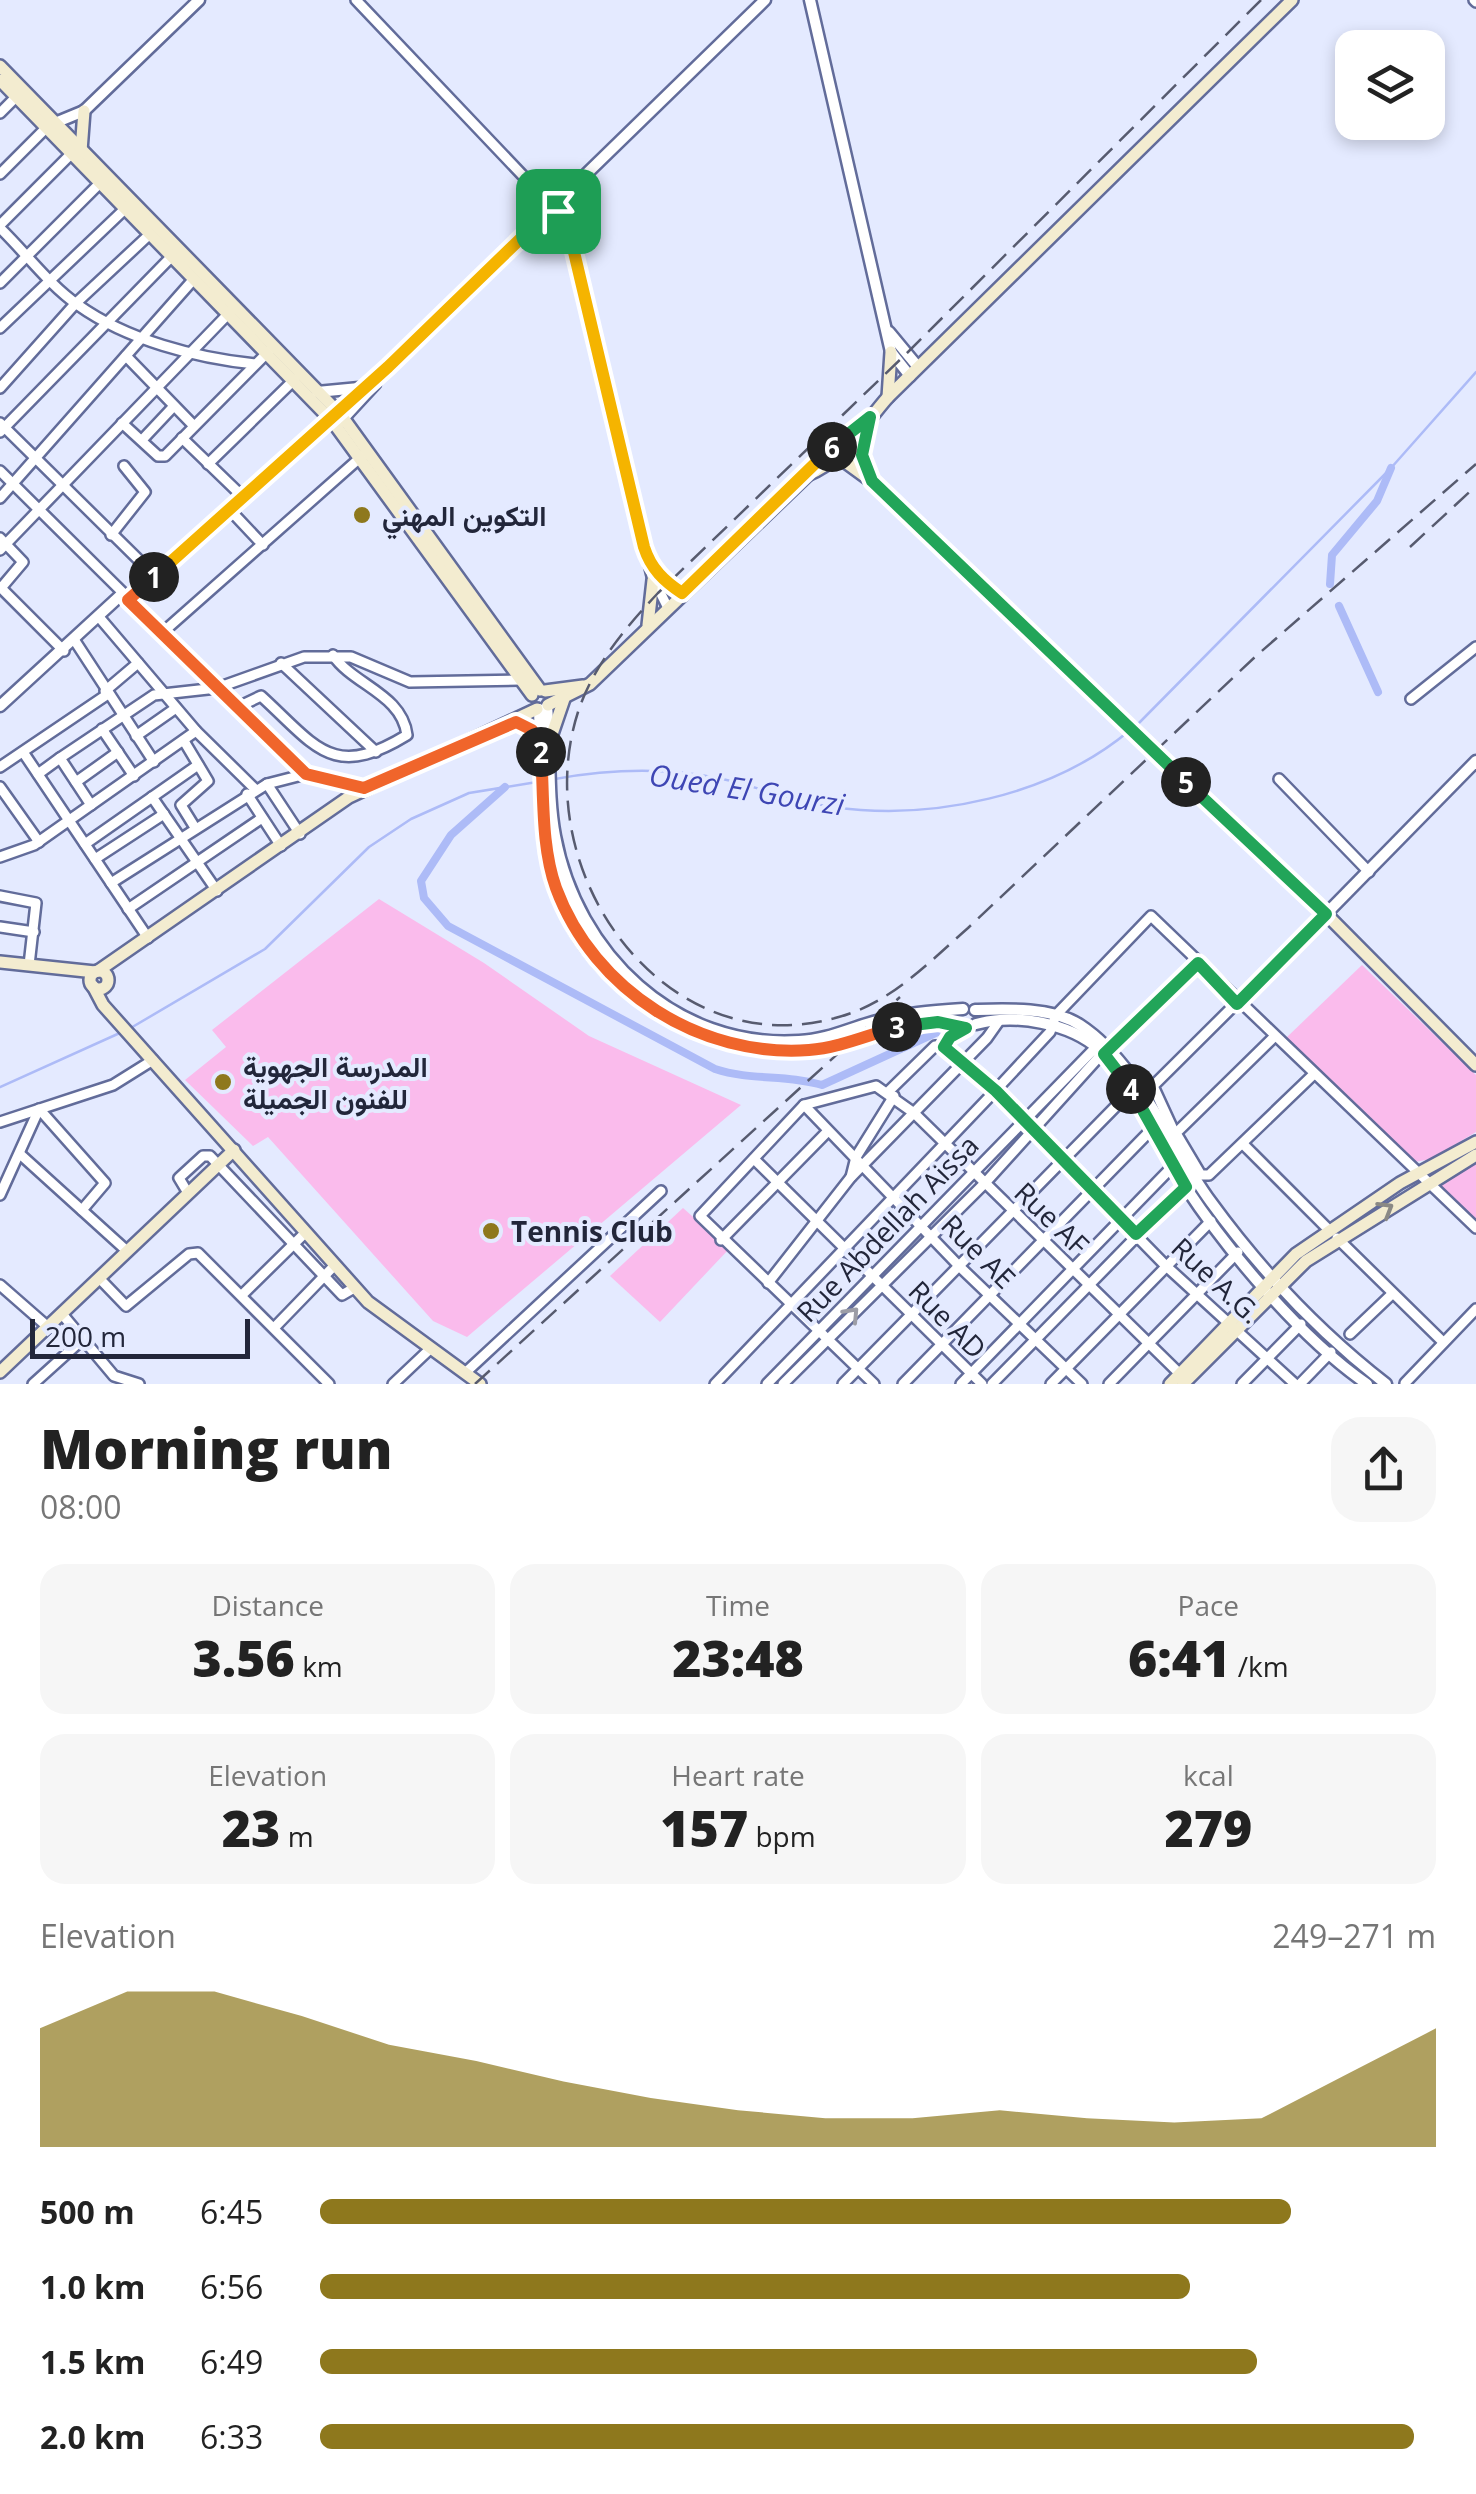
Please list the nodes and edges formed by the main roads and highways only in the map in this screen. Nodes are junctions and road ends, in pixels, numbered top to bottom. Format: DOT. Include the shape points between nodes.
graph roads {
  1 [pos="1292,0"];
  2 [pos="0,66"];
  3 [pos="0,80"];
  4 [pos="79,115"];
  5 [pos="50,125"];
  6 [pos="76,152"];
  7 [pos="128,206"];
  8 [pos="174,254"];
  9 [pos="230,312"];
  10 [pos="891,352"];
  11 [pos="295,379"];
  12 [pos="888,397"];
  13 [pos="336,418"];
  14 [pos="869,421"];
  15 [pos="844,442"];
  16 [pos="833,453"];
  17 [pos="365,454"];
  18 [pos="859,469"];
  19 [pos="821,470"];
  20 [pos="807,476"];
  21 [pos="653,580"];
  22 [pos="646,629"];
  23 [pos="587,685"];
  24 [pos="564,699"];
  25 [pos="540,701"];
  26 [pos="510,724"];
  27 [pos="0,962"];
  28 [pos="98,980"];
  29 [pos="1476,1065"];
  30 [pos="1476,1142"];
  31 [pos="234,1150"];
  32 [pos="1476,1155"];
  33 [pos="1424,1179"];
  34 [pos="0,1372"];
  35 [pos="1185,1380"];
  36 [pos="480,1384"];
  37 [pos="1170,1384"];
  1 -- 12 [label="main road"];
  2 -- 5 [label="main road"];
  3 -- 5 [label="main road"];
  4 -- 6 [label="main road"];
  5 -- 6 [label="main road"];
  5 -- 6 [label="main road"];
  6 -- 7 [label="main road"];
  6 -- 7 [label="main road"];
  7 -- 8 [label="main road"];
  7 -- 8 [label="main road"];
  8 -- 9 [label="main road"];
  8 -- 9 [label="main road"];
  9 -- 11 [label="main road" via="264,356"];
  10 -- 12 [label="main road"];
  11 -- 13 [label="main road"];
  11 -- 13 [label="main road"];
  12 -- 14 [label="main road"];
  13 -- 17 [label="main road"];
  14 -- 15 [label="main road"];
  14 -- 18 [label="main road"];
  15 -- 16 [label="main road"];
  15 -- 18 [label="main road"];
  16 -- 18 [label="main road"];
  16 -- 19 [label="main road"];
  16 -- 20 [label="main road"];
  17 -- 25 [label="main road"];
  17 -- 25 [label="main road" via="518,680"];
  18 -- 19 [label="main road"];
  18 -- 29 [label="main road"];
  19 -- 20 [label="main road"];
  20 -- 22 [label="main road"];
  21 -- 22 [label="main road"];
  22 -- 23 [label="main road"];
  23 -- 24 [label="main road"];
  23 -- 25 [label="main road"];
  24 -- 25 [label="main road"];
  24 -- 26 [label="main road" via="545,742"];
  25 -- 26 [label="main road"];
  26 -- 28 [label="main road" via="364,788 124,954"];
  27 -- 28 [label="main road"];
  28 -- 31 [label="main road" via="111,1014"];
  30 -- 33 [label="main road"];
  31 -- 34 [label="main road"];
  31 -- 36 [label="main road" via="354,1288"];
  32 -- 33 [label="main road"];
  33 -- 35 [label="main road" via="1400,1183 1271,1285"];
  35 -- 37 [label="main road"];
}
